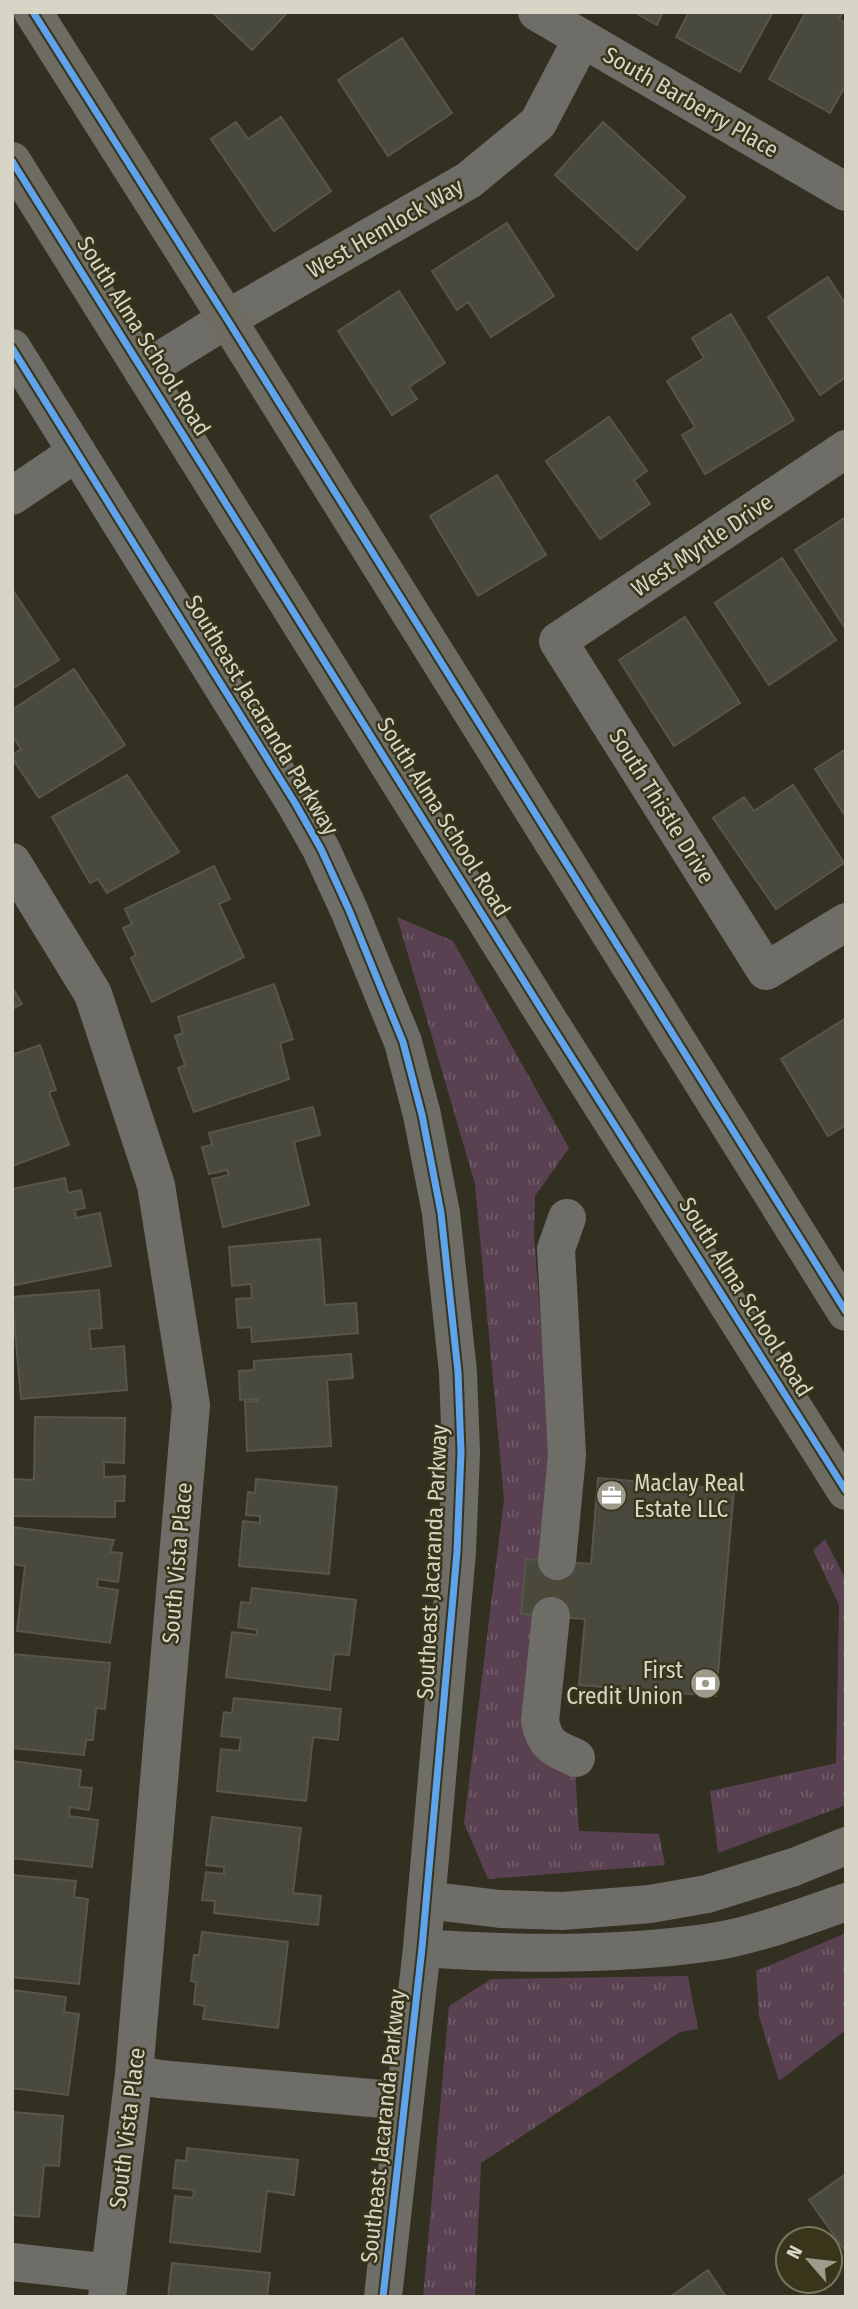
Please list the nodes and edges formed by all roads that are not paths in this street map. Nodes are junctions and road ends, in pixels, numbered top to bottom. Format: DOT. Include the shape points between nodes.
graph roads {
  1 [pos="33,12"];
  2 [pos="537,12"];
  3 [pos="582,39"];
  4 [pos="12,162"];
  5 [pos="846,192"];
  6 [pos="227,319"];
  7 [pos="12,348"];
  8 [pos="143,371"];
  9 [pos="846,449"];
  10 [pos="78,452"];
  11 [pos="12,496"];
  12 [pos="558,640"];
  13 [pos="12,862"];
  14 [pos="846,922"];
  15 [pos="567,1218"];
  16 [pos="846,1312"];
  17 [pos="846,1491"];
  18 [pos="557,1561"];
  19 [pos="551,1616"];
  20 [pos="576,1758"];
  21 [pos="846,1846"];
  22 [pos="426,1900"];
  23 [pos="846,1902"];
  24 [pos="422,1948"];
  25 [pos="134,2074"];
  26 [pos="404,2101"];
  27 [pos="12,2262"];
  28 [pos="108,2285"];
  29 [pos="383,2297"];
  1 -- 6 [label="main road"];
  2 -- 3 [label="street, South Barberry Place"];
  3 -- 5 [label="street, South Barberry Place"];
  3 -- 6 [label="street, West Hemlock Way" via="538,123 469,180"];
  4 -- 8 [label="main road, South Alma School Road"];
  6 -- 8 [label="street, West Hemlock Way"];
  6 -- 16 [label="main road"];
  7 -- 10 [label="street, Southeast Jacaranda Parkway"];
  8 -- 17 [label="main road, South Alma School Road"];
  9 -- 12 [label="street, West Myrtle Drive"];
  10 -- 11 [label="street"];
  10 -- 22 [label="street, Southeast Jacaranda Parkway" via="321,849 403,1042 422,1115 451,1293 461,1452 457,1552"];
  12 -- 14 [label="street, South Thistle Drive" via="766,971"];
  13 -- 25 [label="street, South Vista Place" via="93,994 156,1185 191,1405"];
  15 -- 18 [label="street" via="556,1249 566,1455"];
  19 -- 20 [label="street" via="540,1721 543,1738"];
  21 -- 22 [label="street" via="707,1894 650,1904 562,1911"];
  22 -- 24 [label="street, Southeast Jacaranda Parkway"];
  23 -- 24 [label="street" via="714,1941 654,1948 541,1954"];
  24 -- 26 [label="street, Southeast Jacaranda Parkway"];
  25 -- 26 [label="street"];
  25 -- 28 [label="street, South Vista Place"];
  26 -- 29 [label="street, Southeast Jacaranda Parkway"];
  27 -- 28 [label="street"];
}
